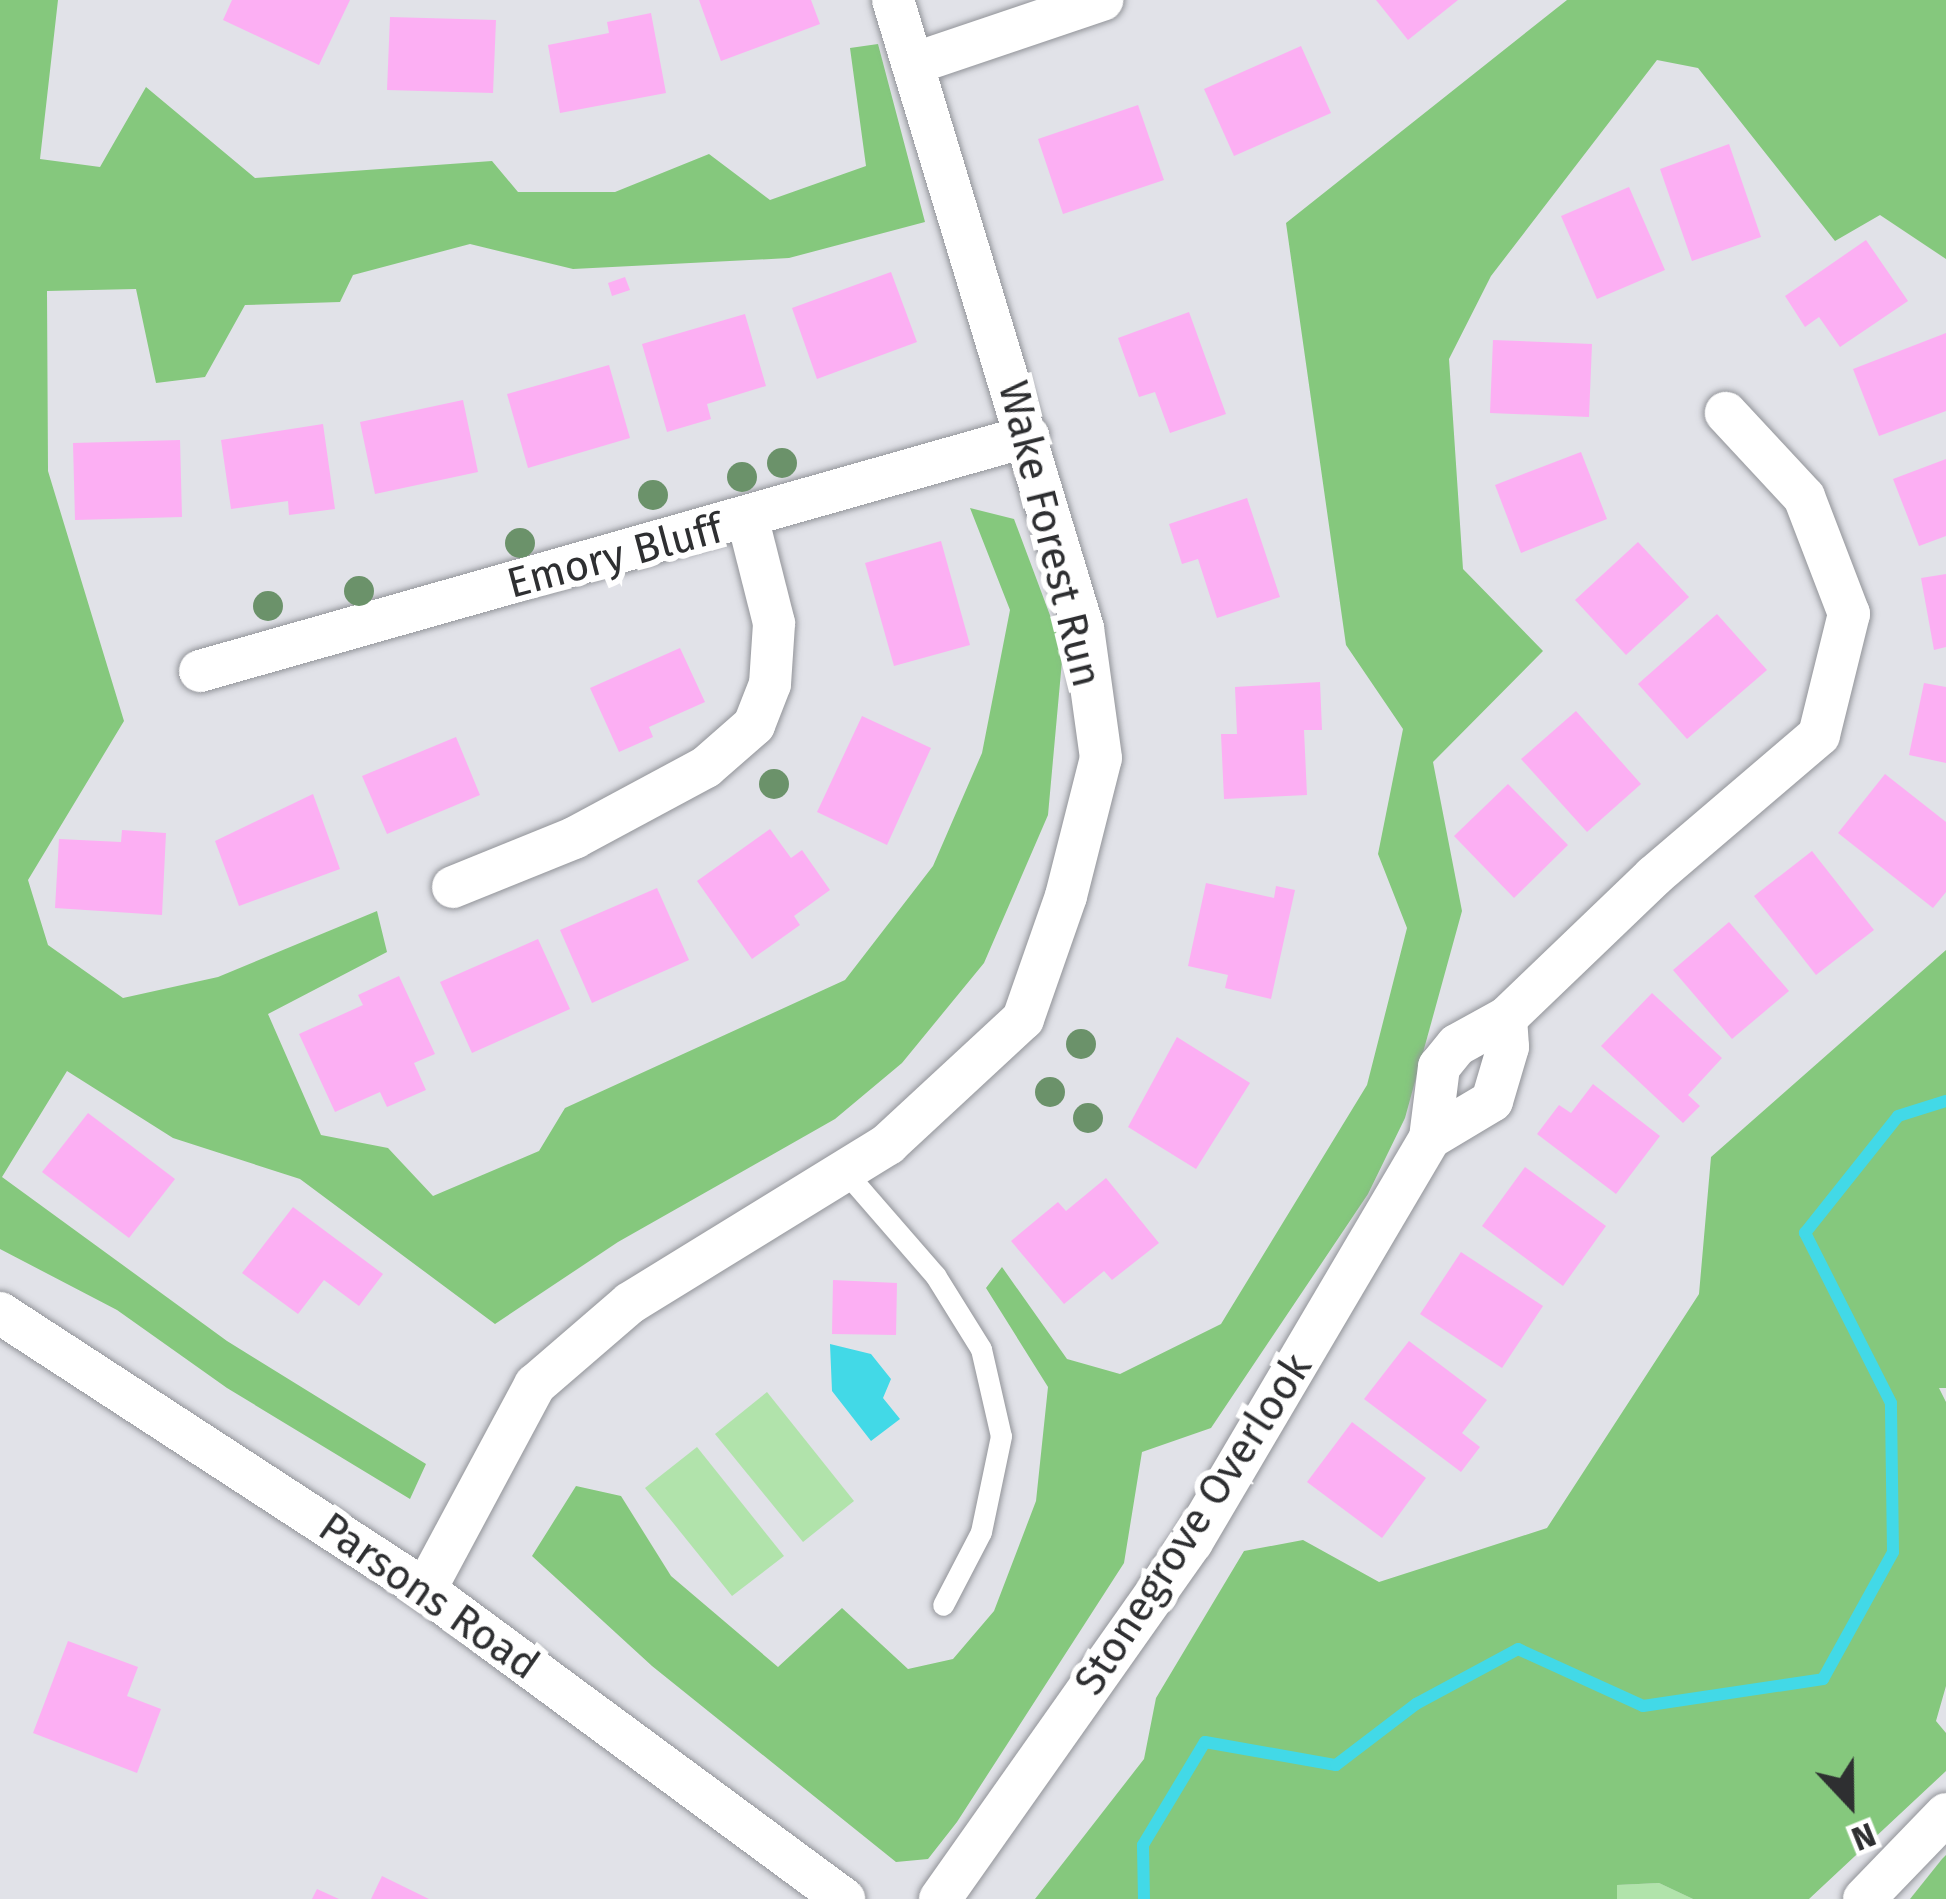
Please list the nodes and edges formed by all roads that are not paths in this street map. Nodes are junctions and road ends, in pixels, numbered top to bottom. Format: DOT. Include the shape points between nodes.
graph roads {
  1 [pos="893,0"];
  2 [pos="1102,0"];
  3 [pos="913,64"];
  4 [pos="1726,413"];
  5 [pos="1028,436"];
  6 [pos="748,520"];
  7 [pos="200,671"];
  8 [pos="452,887"];
  9 [pos="1506,1018"];
  10 [pos="1430,1138"];
  11 [pos="848,1174"];
  12 [pos="0,1313"];
  13 [pos="425,1590"];
  14 [pos="943,1605"];
  15 [pos="1946,1814"];
  16 [pos="844,1899"];
  17 [pos="940,1899"];
  18 [pos="1864,1899"];
  1 -- 3 [label="street, Wake Forest Run"];
  2 -- 3 [label="street"];
  3 -- 5 [label="street, Wake Forest Run"];
  4 -- 9 [label="street, Stonegrove Overlook" via="1804,497 1849,614 1820,735 1654,876"];
  5 -- 6 [label="street, Emory Bluff"];
  5 -- 11 [label="street, Wake Forest Run" via="1083,628 1101,758 1023,1019"];
  6 -- 7 [label="street, Emory Bluff"];
  6 -- 8 [label="street" via="774,623 770,683 754,725 706,767 574,838"];
  9 -- 10 [label="street, Stonegrove Overlook" via="1457,1045 1438,1067"];
  9 -- 10 [label="street, Stonegrove Overlook" via="1508,1047 1492,1101"];
  10 -- 17 [label="street, Stonegrove Overlook" via="1192,1542"];
  11 -- 13 [label="street, Wake Forest Run" via="630,1303 535,1385"];
  11 -- 14 [label="lane" via="934,1275 981,1349 1000,1436 981,1532"];
  12 -- 13 [label="street, Parsons Road"];
  13 -- 16 [label="street, Parsons Road"];
  15 -- 18 [label="street"];
}
